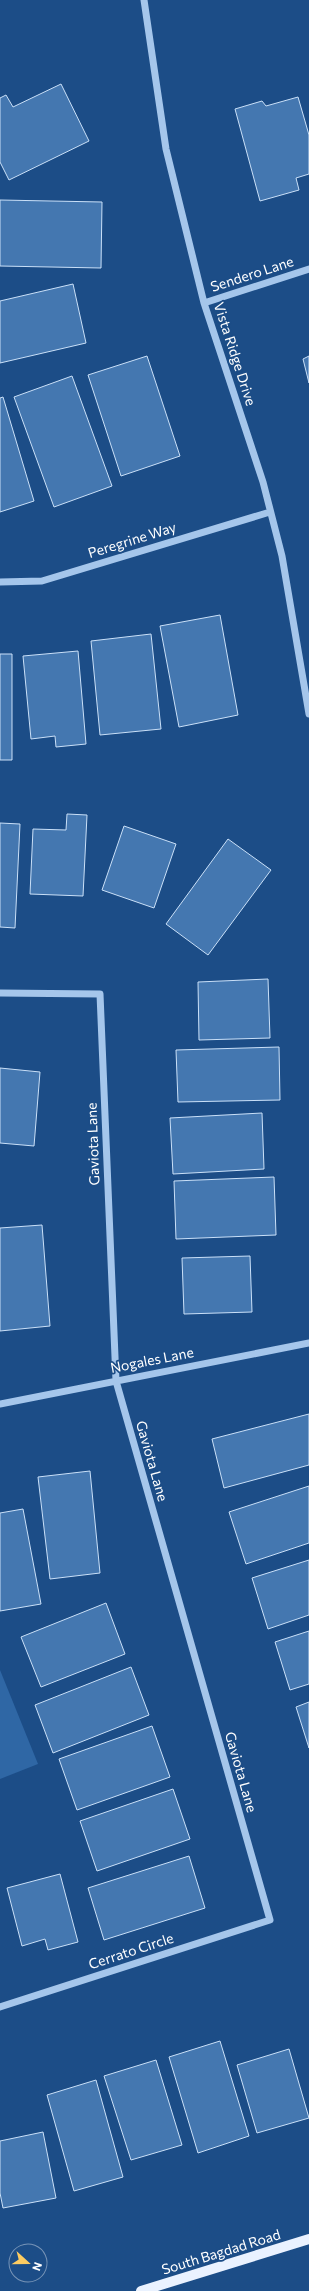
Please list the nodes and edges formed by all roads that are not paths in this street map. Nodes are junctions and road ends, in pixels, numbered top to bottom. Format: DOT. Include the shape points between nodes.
graph roads {
  1 [pos="144,0"];
  2 [pos="309,269"];
  3 [pos="204,303"];
  4 [pos="270,512"];
  5 [pos="0,582"];
  6 [pos="309,714"];
  7 [pos="0,993"];
  8 [pos="309,1343"];
  9 [pos="116,1381"];
  10 [pos="0,1404"];
  11 [pos="270,1920"];
  12 [pos="0,2007"];
  13 [pos="309,2239"];
  14 [pos="141,2291"];
  1 -- 3 [label="street, Vista Ridge Drive" via="166,149"];
  2 -- 3 [label="street, Sendero Lane"];
  3 -- 4 [label="street, Vista Ridge Drive" via="261,475"];
  4 -- 5 [label="street, Peregrine Way" via="42,581"];
  4 -- 6 [label="street, Vista Ridge Drive" via="282,556"];
  7 -- 9 [label="street, Gaviota Lane" via="100,994"];
  8 -- 9 [label="street, Nogales Lane"];
  9 -- 10 [label="street, Nogales Lane"];
  9 -- 11 [label="street, Gaviota Lane"];
  11 -- 12 [label="street, Cerrato Circle"];
  13 -- 14 [label="main road, South Bagdad Road"];
}
